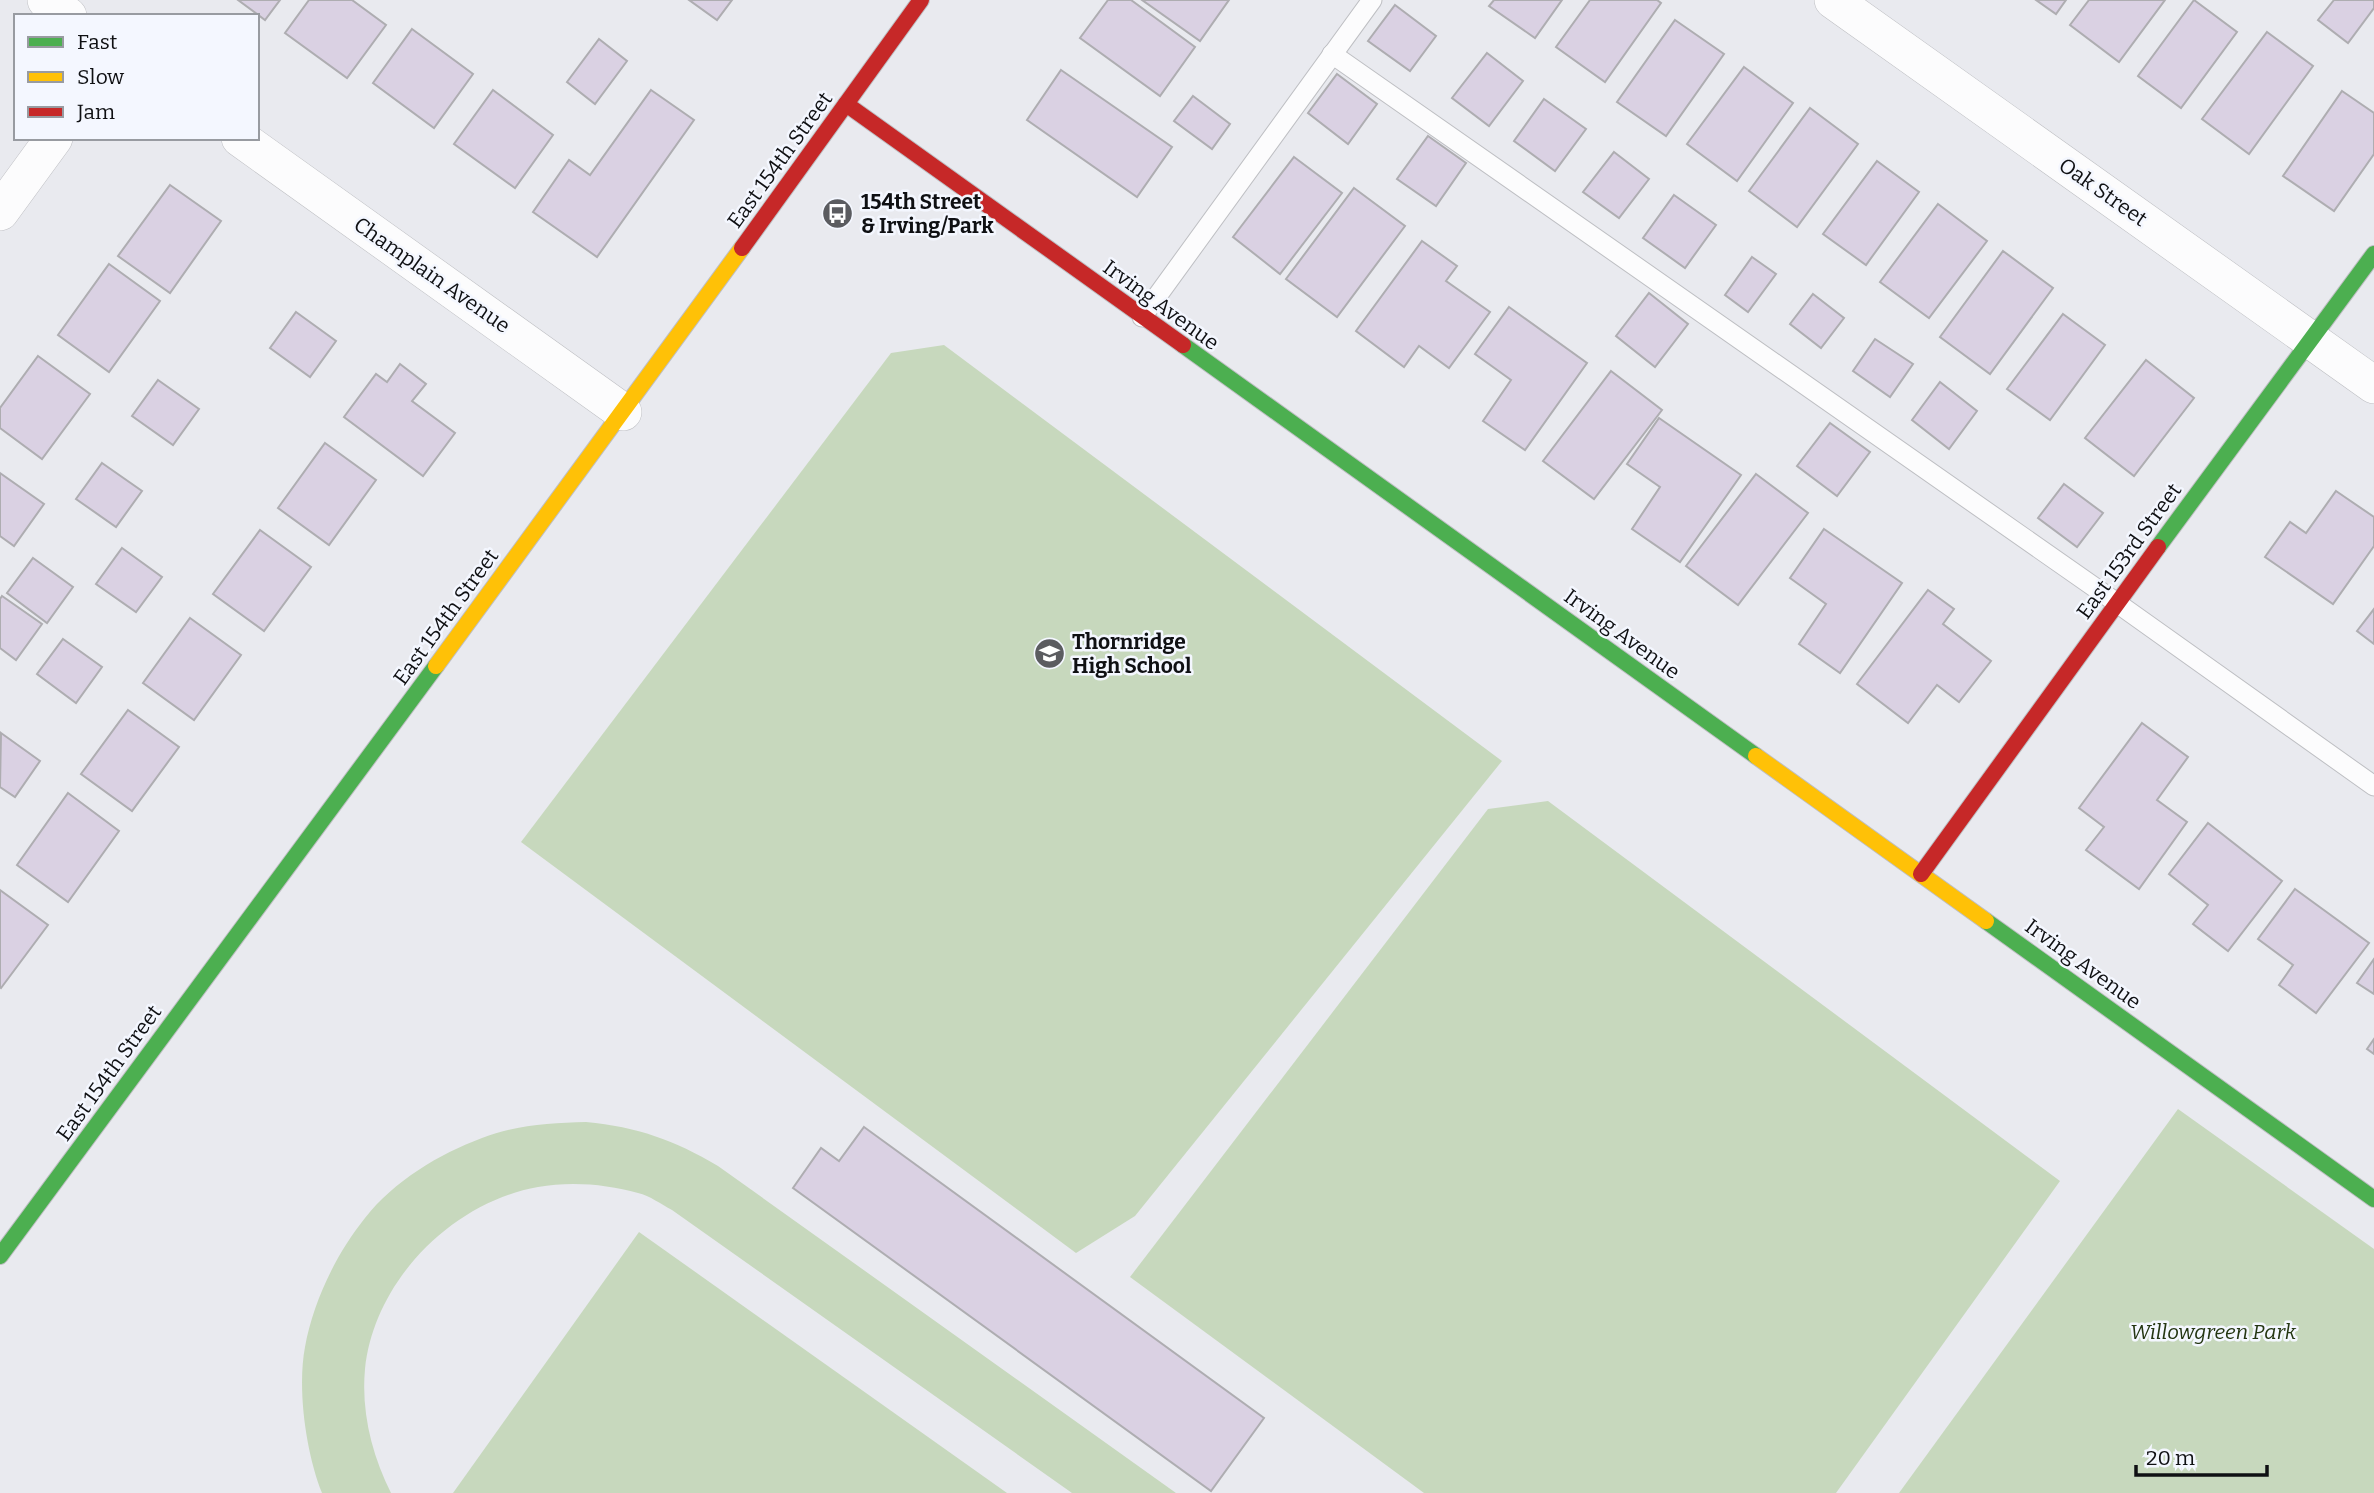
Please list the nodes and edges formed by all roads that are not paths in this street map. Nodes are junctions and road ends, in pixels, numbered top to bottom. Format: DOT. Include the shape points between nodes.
graph roads {
  1 [pos="46,0"];
  2 [pos="921,0"];
  3 [pos="1371,0"];
  4 [pos="1833,0"];
  5 [pos="65,14"];
  6 [pos="1332,54"];
  7 [pos="846,104"];
  8 [pos="53,140"];
  9 [pos="243,140"];
  10 [pos="0,212"];
  11 [pos="2374,254"];
  12 [pos="1142,317"];
  13 [pos="2311,340"];
  14 [pos="2374,385"];
  15 [pos="624,412"];
  16 [pos="2117,603"];
  17 [pos="2374,786"];
  18 [pos="1921,874"];
  19 [pos="2374,1199"];
  20 [pos="0,1256"];
  1 -- 5 [label="street"];
  2 -- 7 [label="street, East 154th Street"];
  3 -- 6 [label="lane"];
  4 -- 13 [label="street, Oak Street"];
  6 -- 12 [label="lane"];
  6 -- 16 [label="lane"];
  7 -- 12 [label="street, Irving Avenue"];
  7 -- 15 [label="street, East 154th Street"];
  8 -- 10 [label="street"];
  9 -- 15 [label="street, Champlain Avenue"];
  11 -- 13 [label="street, East 153rd Street"];
  12 -- 18 [label="street, Irving Avenue"];
  13 -- 14 [label="street, Oak Street"];
  13 -- 16 [label="street, East 153rd Street"];
  15 -- 20 [label="street, East 154th Street"];
  16 -- 17 [label="lane"];
  16 -- 18 [label="street, East 153rd Street"];
  18 -- 19 [label="street, Irving Avenue"];
}
